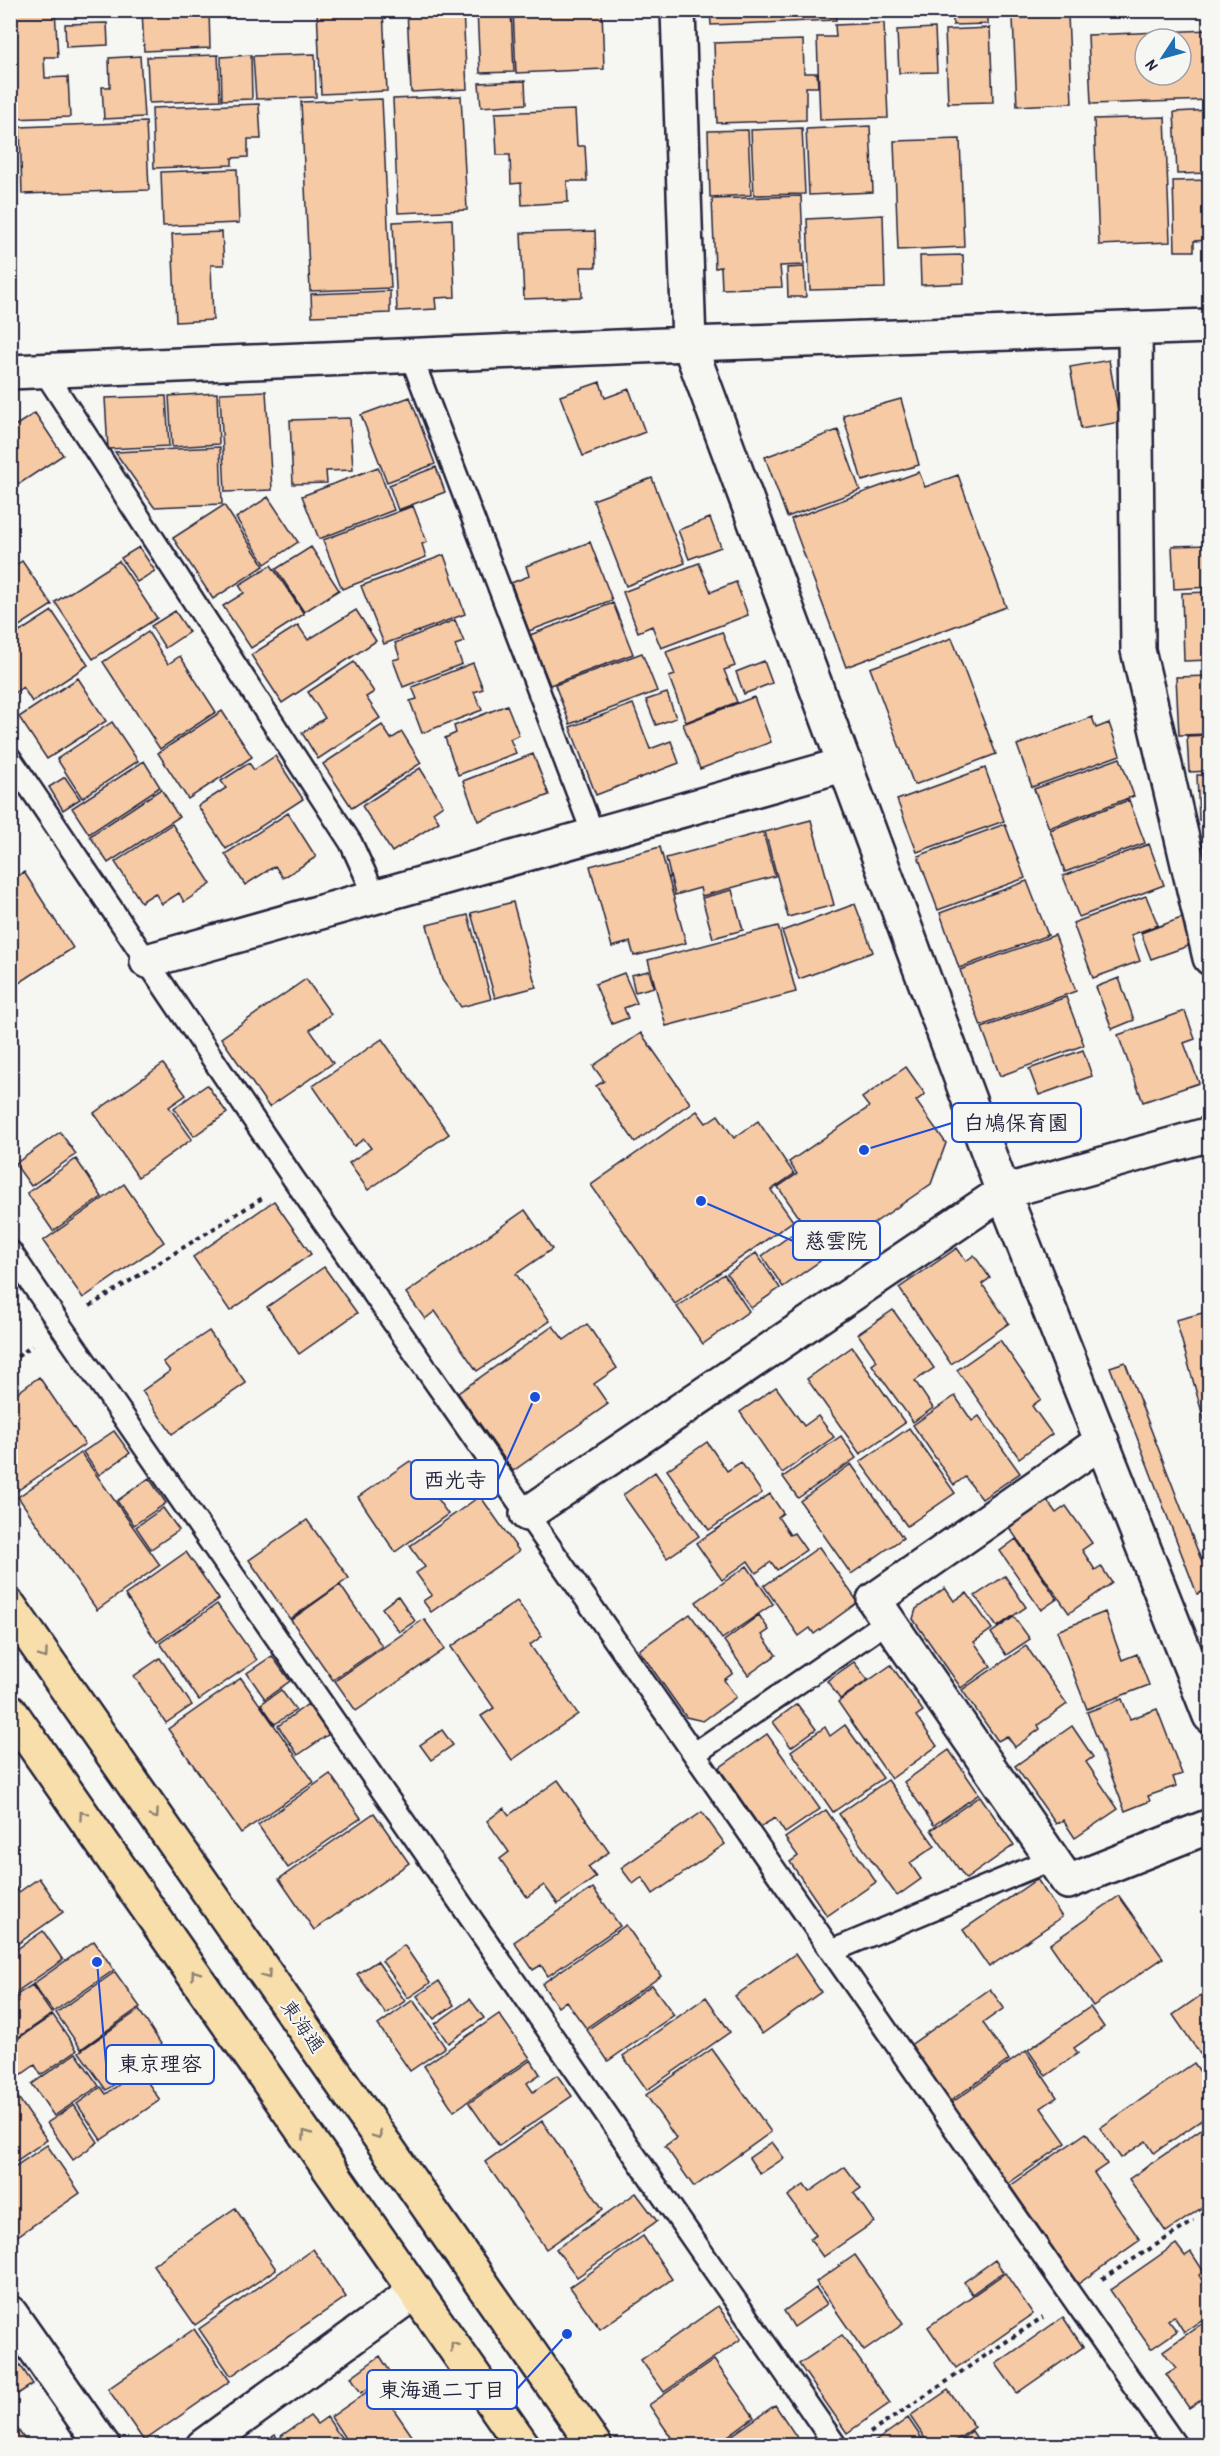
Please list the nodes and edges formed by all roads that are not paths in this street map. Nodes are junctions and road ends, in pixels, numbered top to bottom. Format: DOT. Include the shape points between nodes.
graph roads {
  1 [pos="678,10"];
  2 [pos="1209,326"];
  3 [pos="1135,329"];
  4 [pos="689,344"];
  5 [pos="411,356"];
  6 [pos="44,371"];
  7 [pos="10,372"];
  8 [pos="10,758"];
  9 [pos="846,764"];
  10 [pos="594,836"];
  11 [pos="376,898"];
  12 [pos="1209,958"];
  13 [pos="147,961"];
  14 [pos="1209,1134"];
  15 [pos="1003,1192"];
  16 [pos="10,1251"];
  17 [pos="1102,1441"];
  18 [pos="526,1514"];
  19 [pos="10,1607"];
  20 [pos="888,1620"];
  21 [pos="10,1711"];
  22 [pos="1209,1716"];
  23 [pos="694,1754"];
  24 [pos="1209,1826"];
  25 [pos="1052,1859"];
  26 [pos="832,1951"];
  27 [pos="416,2291"];
  28 [pos="10,2313"];
  29 [pos="103,2445"];
  30 [pos="203,2445"];
  31 [pos="523,2445"];
  32 [pos="595,2445"];
  33 [pos="836,2445"];
  34 [pos="1176,2445"];
  1 -- 4 [label="street"];
  2 -- 3 [label="street"];
  3 -- 4 [label="street"];
  3 -- 12 [label="street" via="1138,650"];
  4 -- 5 [label="street"];
  4 -- 9 [label="street"];
  5 -- 6 [label="street"];
  5 -- 10 [label="lane"];
  6 -- 7 [label="street"];
  6 -- 11 [label="lane" via="351,843"];
  8 -- 13 [label="lane"];
  9 -- 10 [label="street"];
  9 -- 15 [label="street"];
  10 -- 11 [label="street"];
  11 -- 13 [label="street"];
  13 -- 18 [label="lane"];
  14 -- 15 [label="street"];
  15 -- 17 [label="street"];
  15 -- 18 [label="street"];
  16 -- 33 [label="lane"];
  17 -- 20 [label="street" via="874,1600"];
  17 -- 22 [label="street"];
  18 -- 23 [label="lane"];
  19 -- 32 [label="main road, 東海通, one-way"];
  20 -- 23 [label="lane"];
  20 -- 25 [label="street"];
  27 -- 21 [label="main road, one-way"];
  23 -- 26 [label="lane"];
  24 -- 25 [label="street" via="1068,1882"];
  25 -- 26 [label="lane"];
  26 -- 34 [label="lane"];
  27 -- 30 [label="street"];
  31 -- 27 [label="main road, one-way"];
  28 -- 29 [label="street"];
}
